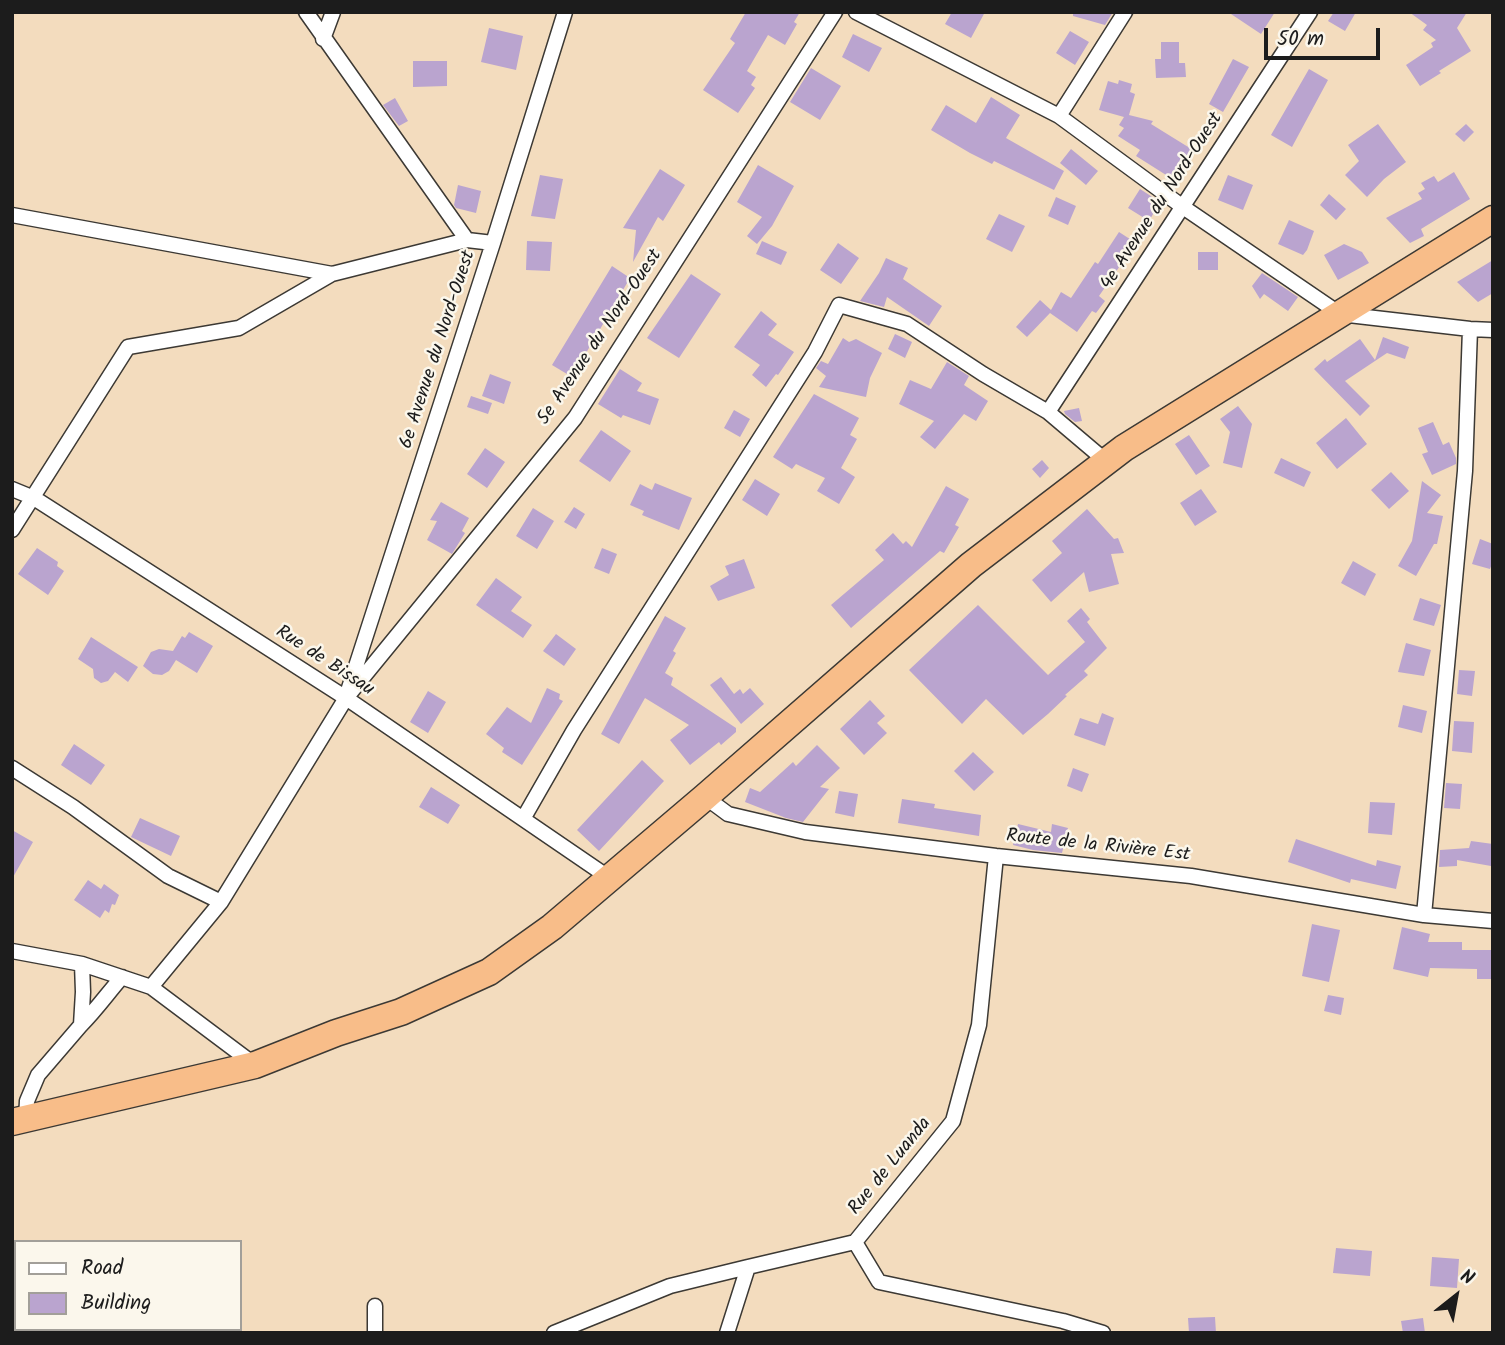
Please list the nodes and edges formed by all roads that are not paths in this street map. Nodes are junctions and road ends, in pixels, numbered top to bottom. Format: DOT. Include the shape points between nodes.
graph roads {
  1 [pos="306,12"];
  2 [pos="333,12"];
  3 [pos="565,12"];
  4 [pos="835,12"];
  5 [pos="856,12"];
  6 [pos="1125,12"];
  7 [pos="1310,12"];
  8 [pos="323,39"];
  9 [pos="1059,116"];
  10 [pos="1183,207"];
  11 [pos="12,215"];
  12 [pos="1493,219"];
  13 [pos="467,240"];
  14 [pos="494,243"];
  15 [pos="332,274"];
  16 [pos="1340,314"];
  17 [pos="1470,329"];
  18 [pos="1493,330"];
  19 [pos="1048,412"];
  20 [pos="1107,461"];
  21 [pos="12,489"];
  22 [pos="34,498"];
  23 [pos="12,530"];
  24 [pos="346,698"];
  25 [pos="12,768"];
  26 [pos="705,797"];
  27 [pos="523,819"];
  28 [pos="996,856"];
  29 [pos="608,877"];
  30 [pos="220,902"];
  31 [pos="1423,915"];
  32 [pos="1493,922"];
  33 [pos="12,951"];
  34 [pos="82,964"];
  35 [pos="122,977"];
  36 [pos="151,987"];
  37 [pos="81,1025"];
  38 [pos="255,1065"];
  39 [pos="19,1121"];
  40 [pos="855,1242"];
  41 [pos="748,1267"];
  42 [pos="375,1306"];
  43 [pos="375,1333"];
  44 [pos="554,1333"];
  45 [pos="727,1333"];
  46 [pos="1103,1333"];
  1 -- 8 [label="street"];
  2 -- 8 [label="street"];
  3 -- 14 [label="street, 6e Avenue du Nord-Ouest"];
  4 -- 24 [label="street, 5e Avenue du Nord-Ouest" via="575,418"];
  5 -- 9 [label="street"];
  6 -- 9 [label="street"];
  7 -- 10 [label="street, 4e Avenue du Nord-Ouest"];
  8 -- 13 [label="street"];
  9 -- 10 [label="street"];
  10 -- 16 [label="street"];
  10 -- 19 [label="street, 4e Avenue du Nord-Ouest"];
  11 -- 15 [label="street"];
  12 -- 16 [label="highway"];
  13 -- 14 [label="street"];
  13 -- 15 [label="street"];
  14 -- 24 [label="street, 6e Avenue du Nord-Ouest"];
  15 -- 22 [label="street" via="239,328 128,347"];
  16 -- 17 [label="street"];
  16 -- 20 [label="highway"];
  17 -- 18 [label="street"];
  17 -- 31 [label="street" via="1465,471"];
  19 -- 20 [label="street"];
  19 -- 27 [label="street" via="907,324 839,305 815,352 574,730"];
  20 -- 26 [label="highway" via="971,565"];
  21 -- 22 [label="street, Rue de Bissau"];
  22 -- 23 [label="street"];
  22 -- 24 [label="street, Rue de Bissau"];
  24 -- 27 [label="street, Rue de Bissau"];
  24 -- 30 [label="street"];
  25 -- 30 [label="street" via="168,876"];
  26 -- 28 [label="street, Route de la Rivière Est" via="728,814 805,832"];
  26 -- 29 [label="highway"];
  27 -- 29 [label="street, Rue de Bissau"];
  28 -- 31 [label="street, Route de la Rivière Est" via="1191,876"];
  28 -- 40 [label="street, Rue de Luanda" via="979,1025 953,1121"];
  29 -- 38 [label="highway" via="552,927 489,972 401,1012"];
  30 -- 36 [label="street"];
  31 -- 32 [label="street, Route de la Rivière Est"];
  33 -- 34 [label="street"];
  34 -- 35 [label="street"];
  34 -- 37 [label="street"];
  35 -- 36 [label="street"];
  35 -- 37 [label="street"];
  36 -- 38 [label="street"];
  37 -- 39 [label="street" via="38,1075"];
  38 -- 39 [label="highway"];
  40 -- 41 [label="street, Rue de Luanda"];
  40 -- 46 [label="street" via="879,1282"];
  41 -- 44 [label="street, Rue de Luanda" via="670,1286"];
  41 -- 45 [label="street"];
  42 -- 43 [label="street"];
}
